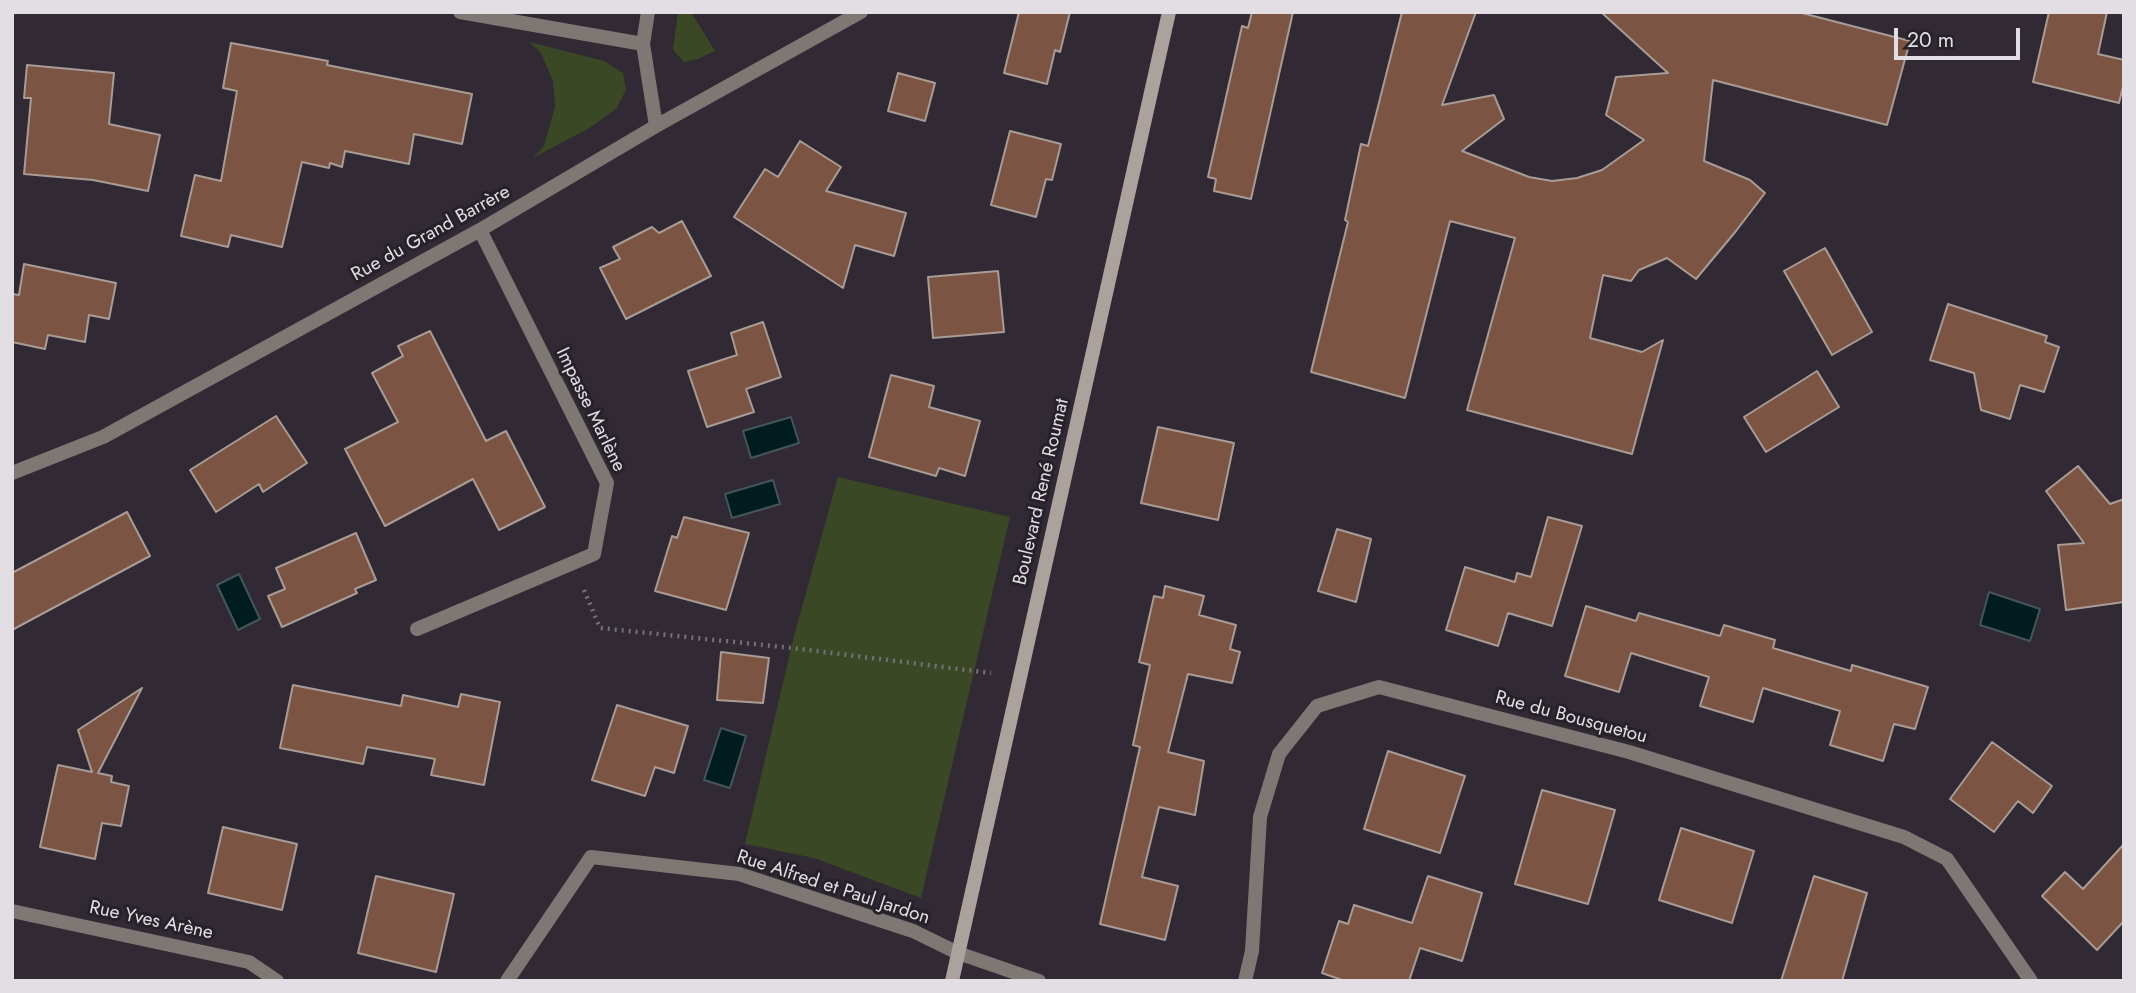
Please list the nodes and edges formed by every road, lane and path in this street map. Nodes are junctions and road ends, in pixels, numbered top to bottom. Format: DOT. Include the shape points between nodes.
graph roads {
  1 [pos="460,12"];
  2 [pos="648,12"];
  3 [pos="861,12"];
  4 [pos="1169,12"];
  5 [pos="643,44"];
  6 [pos="656,126"];
  7 [pos="480,230"];
  8 [pos="12,473"];
  9 [pos="572,563"];
  10 [pos="417,628"];
  11 [pos="1020,677"];
  12 [pos="12,911"];
  13 [pos="958,953"];
  14 [pos="277,981"];
  15 [pos="507,981"];
  16 [pos="952,981"];
  17 [pos="1040,981"];
  18 [pos="1245,981"];
  19 [pos="2031,981"];
  1 -- 5 [label="street"];
  2 -- 5 [label="street"];
  3 -- 6 [label="street, Rue du Grand Barrère"];
  4 -- 11 [label="street, Boulevard René Roumat"];
  5 -- 6 [label="street"];
  6 -- 7 [label="street, Rue du Grand Barrère"];
  7 -- 8 [label="street, Rue du Grand Barrère" via="103,437"];
  7 -- 9 [label="street, Impasse Marlène" via="607,483 594,554"];
  9 -- 10 [label="street, Impasse Marlène"];
  9 -- 11 [label="path" via="600,628"];
  11 -- 13 [label="street, Boulevard René Roumat"];
  12 -- 14 [label="street, Rue Yves Arène" via="249,962"];
  13 -- 15 [label="street, Rue Alfred et Paul Jardon" via="913,931 739,874 591,857"];
  13 -- 16 [label="street, Boulevard René Roumat"];
  13 -- 17 [label="street"];
  18 -- 19 [label="street, Rue du Bousquetou" via="1252,951 1260,817 1279,754 1317,706 1380,687 1629,752 1905,838 1947,859"];
}
